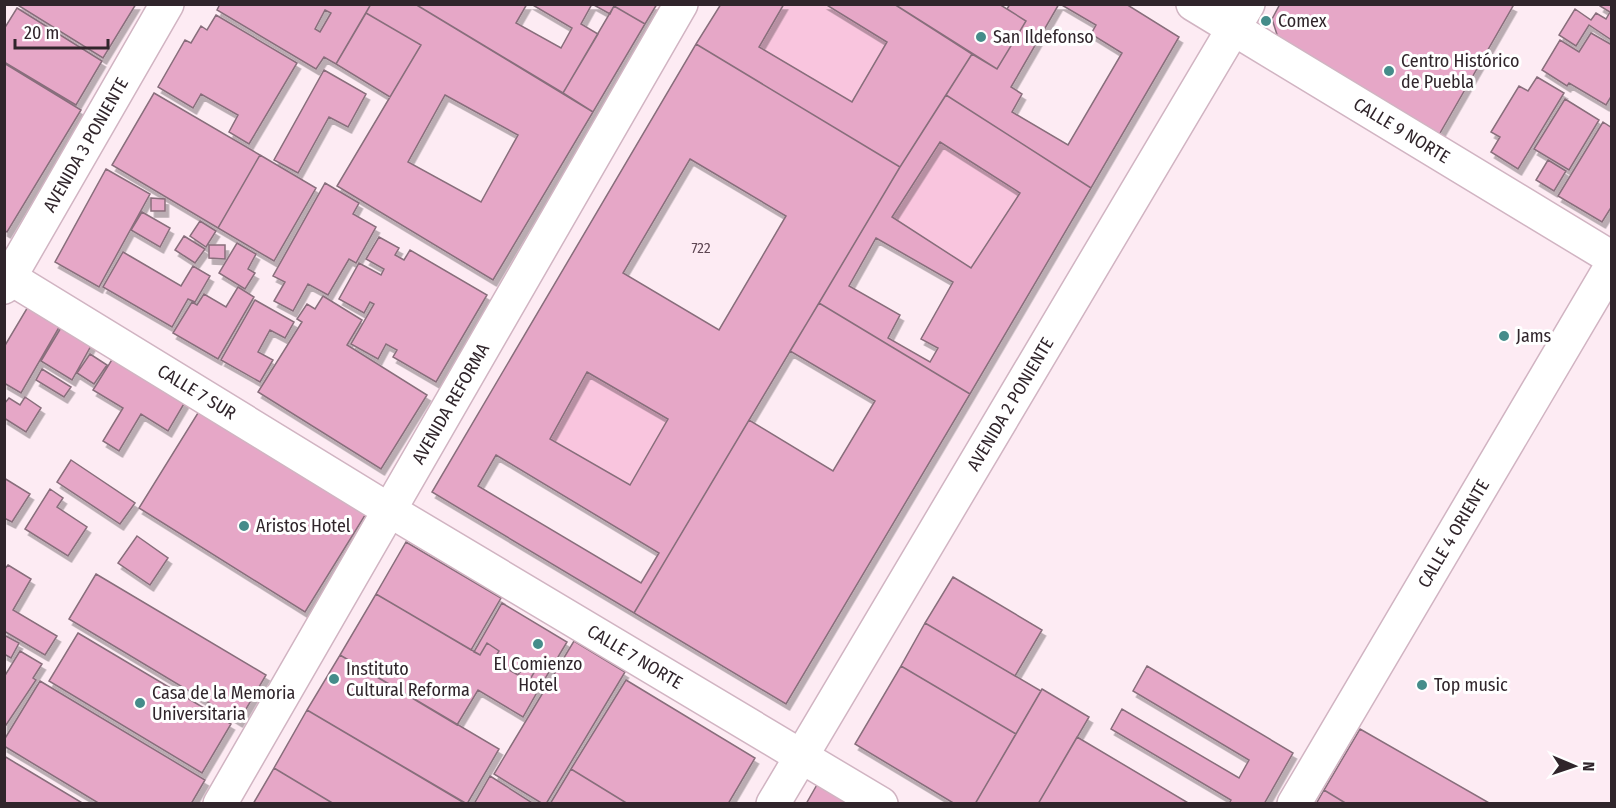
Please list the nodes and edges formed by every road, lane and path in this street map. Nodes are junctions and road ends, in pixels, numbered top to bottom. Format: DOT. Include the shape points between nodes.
graph roads {
  1 [pos="167,4"];
  2 [pos="681,4"];
  3 [pos="1193,4"];
  4 [pos="1241,17"];
  5 [pos="1611,258"];
  6 [pos="1611,265"];
  7 [pos="6,279"];
  8 [pos="389,510"];
  9 [pos="801,756"];
  10 [pos="220,804"];
  11 [pos="773,804"];
  12 [pos="880,804"];
  13 [pos="1294,804"];
  1 -- 7 [label="street, AVENIDA 3 PONIENTE"];
  2 -- 8 [label="street, AVENIDA REFORMA"];
  3 -- 4 [label="street, CALLE 9 NORTE"];
  4 -- 5 [label="street, CALLE 9 NORTE"];
  4 -- 9 [label="street, AVENIDA 2 PONIENTE"];
  6 -- 13 [label="street, CALLE 4 ORIENTE"];
  7 -- 8 [label="street, CALLE 7 SUR"];
  8 -- 9 [label="street, CALLE 7 NORTE"];
  8 -- 10 [label="street, AVENIDA REFORMA"];
  9 -- 11 [label="street, AVENIDA 2 PONIENTE"];
  9 -- 12 [label="street, CALLE 7 NORTE"];
}
